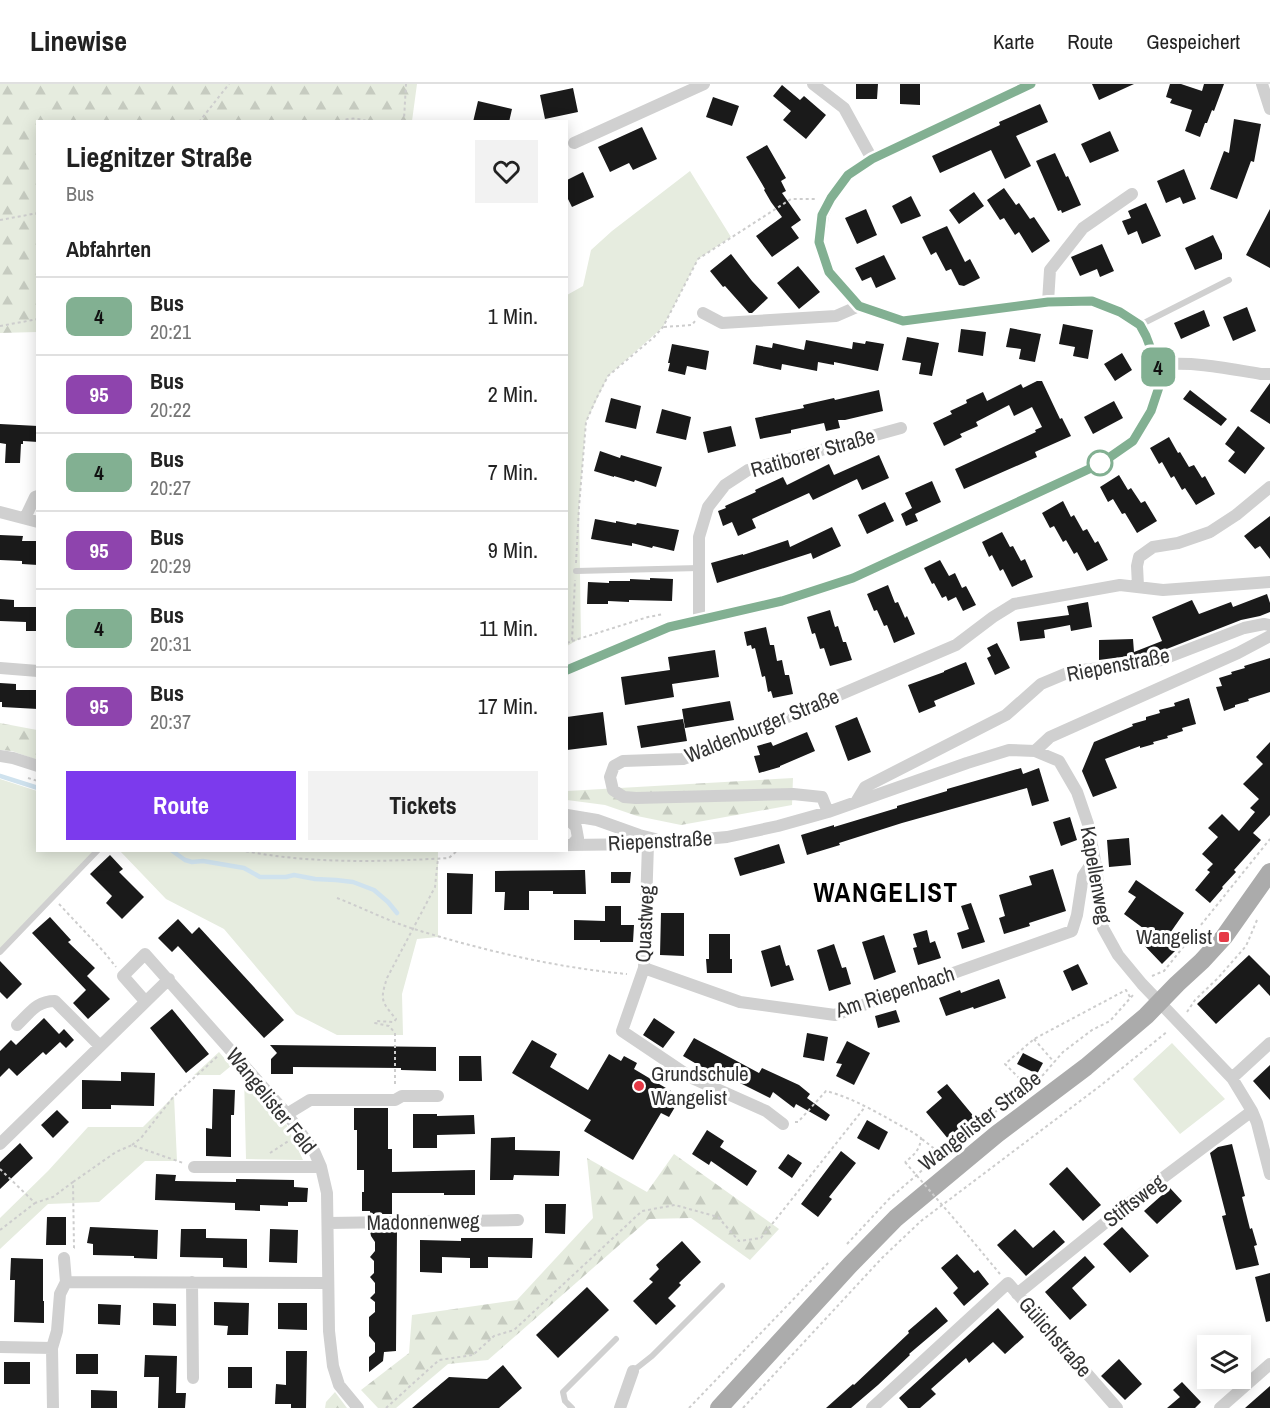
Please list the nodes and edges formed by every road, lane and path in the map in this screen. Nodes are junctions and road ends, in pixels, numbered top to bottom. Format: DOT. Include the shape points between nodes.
graph roads {
  1 [pos="229,84"];
  2 [pos="406,84"];
  3 [pos="704,84"];
  4 [pos="813,84"];
  5 [pos="1031,84"];
  6 [pos="1262,84"];
  7 [pos="1270,109"];
  8 [pos="200,120"];
  9 [pos="344,120"];
  10 [pos="364,120"];
  11 [pos="403,120"];
  12 [pos="570,145"];
  13 [pos="872,159"];
  14 [pos="1132,194"];
  15 [pos="831,198"];
  16 [pos="36,213"];
  17 [pos="0,220"];
  18 [pos="1229,280"];
  19 [pos="1048,302"];
  20 [pos="859,306"];
  21 [pos="703,313"];
  22 [pos="36,319"];
  23 [pos="1140,325"];
  24 [pos="0,326"];
  25 [pos="663,327"];
  26 [pos="1157,365"];
  27 [pos="1270,374"];
  28 [pos="901,428"];
  29 [pos="1270,487"];
  30 [pos="36,497"];
  31 [pos="579,507"];
  32 [pos="0,512"];
  33 [pos="31,520"];
  34 [pos="699,568"];
  35 [pos="576,571"];
  36 [pos="1270,582"];
  37 [pos="1138,586"];
  38 [pos="669,613"];
  39 [pos="699,619"];
  40 [pos="1270,625"];
  41 [pos="1270,636"];
  42 [pos="572,641"];
  43 [pos="0,668"];
  44 [pos="568,670"];
  45 [pos="36,671"];
  46 [pos="1035,751"];
  47 [pos="0,756"];
  48 [pos="36,765"];
  49 [pos="856,802"];
  50 [pos="828,812"];
  51 [pos="568,817"];
  52 [pos="568,818"];
  53 [pos="1270,839"];
  54 [pos="671,842"];
  55 [pos="648,844"];
  56 [pos="569,845"];
  57 [pos="96,852"];
  58 [pos="252,852"];
  59 [pos="456,852"];
  60 [pos="438,858"];
  61 [pos="1096,866"];
  62 [pos="1270,872"];
  63 [pos="53,898"];
  64 [pos="337,898"];
  65 [pos="1258,916"];
  66 [pos="413,929"];
  67 [pos="0,952"];
  68 [pos="643,971"];
  69 [pos="1164,971"];
  70 [pos="123,976"];
  71 [pos="169,979"];
  72 [pos="145,1001"];
  73 [pos="1160,1002"];
  74 [pos="1188,1012"];
  75 [pos="17,1025"];
  76 [pos="1163,1036"];
  77 [pos="1034,1039"];
  78 [pos="1270,1043"];
  79 [pos="100,1046"];
  80 [pos="227,1047"];
  81 [pos="1054,1062"];
  82 [pos="1232,1078"];
  83 [pos="1028,1087"];
  84 [pos="438,1096"];
  85 [pos="395,1100"];
  86 [pos="865,1107"];
  87 [pos="1252,1111"];
  88 [pos="286,1114"];
  89 [pos="783,1124"];
  90 [pos="301,1133"];
  91 [pos="921,1138"];
  92 [pos="0,1144"];
  93 [pos="132,1145"];
  94 [pos="194,1167"];
  95 [pos="250,1167"];
  96 [pos="321,1167"];
  97 [pos="0,1169"];
  98 [pos="1270,1174"];
  99 [pos="73,1182"];
  100 [pos="35,1203"];
  101 [pos="519,1220"];
  102 [pos="328,1223"];
  103 [pos="0,1230"];
  104 [pos="64,1258"];
  105 [pos="66,1282"];
  106 [pos="192,1282"];
  107 [pos="328,1283"];
  108 [pos="1008,1283"];
  109 [pos="722,1286"];
  110 [pos="1017,1294"];
  111 [pos="616,1339"];
  112 [pos="0,1347"];
  113 [pos="52,1348"];
  114 [pos="1270,1364"];
  115 [pos="633,1371"];
  116 [pos="193,1378"];
  117 [pos="53,1408"];
  118 [pos="358,1408"];
  119 [pos="386,1408"];
  120 [pos="572,1408"];
  121 [pos="620,1408"];
  122 [pos="719,1408"];
  123 [pos="743,1408"];
  124 [pos="872,1408"];
  125 [pos="1117,1408"];
  126 [pos="1220,1408"];
  1 -- 8 [label="path"];
  2 -- 11 [label="path"];
  3 -- 12 [label="street"];
  4 -- 13 [label="street" via="844,108"];
  5 -- 13 [label="street"];
  6 -- 7 [label="street"];
  9 -- 10 [label="path"];
  13 -- 15 [label="street" via="848,175"];
  14 -- 19 [label="street" via="1083,228 1050,270"];
  15 -- 20 [label="street" via="822,215 819,242 829,272"];
  15 -- 25 [label="path" via="791,199 698,259"];
  16 -- 17 [label="path"];
  18 -- 23 [label="lane"];
  19 -- 20 [label="street" via="903,321"];
  19 -- 23 [label="street" via="1092,301"];
  20 -- 21 [label="street" via="836,316 722,323"];
  21 -- 25 [label="path" via="692,325"];
  22 -- 24 [label="path"];
  23 -- 26 [label="street"];
  25 -- 31 [label="path" via="608,376 596,399 586,422"];
  26 -- 27 [label="street" via="1205,364"];
  26 -- 39 [label="street" via="1159,387 1151,411 1133,441 1100,464 853,578 782,601"];
  28 -- 34 [label="street, Ratiborer Straße" via="748,470 725,485 708,507 699,537"];
  29 -- 37 [label="street" via="1210,532 1153,547 1139,557"];
  30 -- 33 [label="street"];
  32 -- 33 [label="street"];
  34 -- 35 [label="lane"];
  34 -- 39 [label="street, Ratiborer Straße"];
  36 -- 37 [label="street" via="1162,590"];
  37 -- 50 [label="street, Waldenburger Straße" via="1120,585 1014,604 956,645 916,663 683,759 624,761 614,766 610,777 613,790 624,796 793,794 822,797"];
  38 -- 42 [label="path"];
  39 -- 44 [label="street" via="669,627"];
  40 -- 49 [label="street, Riepenstraße" via="1244,628 1161,660 1072,671 1041,684 1005,715 865,787"];
  41 -- 46 [label="street, Riepenstraße" via="1050,737"];
  43 -- 45 [label="street"];
  46 -- 49 [label="street, Riepenstraße" via="1009,750"];
  46 -- 61 [label="street, Kapellenweg" via="1059,761 1077,792"];
  47 -- 48 [label="street"];
  49 -- 50 [label="street, Riepenstraße"];
  50 -- 54 [label="street, Riepenstraße" via="727,837"];
  51 -- 54 [label="street" via="597,820 639,836"];
  52 -- 56 [label="street" via="576,827 578,838"];
  53 -- 69 [label="path"];
  54 -- 55 [label="street, Riepenstraße"];
  55 -- 56 [label="street, Riepenstraße"];
  55 -- 68 [label="street, Quastweg"];
  57 -- 63 [label="lane"];
  58 -- 60 [label="path" via="300,860"];
  59 -- 60 [label="path" via="449,858"];
  60 -- 66 [label="path" via="435,887"];
  61 -- 68 [label="street, Am Riepenbach" via="1089,867 1083,876 1072,931 835,1015 740,1002"];
  61 -- 73 [label="street, Kapellenweg" via="1103,928 1118,955"];
  62 -- 73 [label="main road, Wangelister Straße" via="1224,937"];
  63 -- 67 [label="lane"];
  63 -- 70 [label="path"];
  64 -- 66 [label="path"];
  65 -- 74 [label="path" via="1246,946"];
  66 -- 68 [label="path" via="591,971"];
  66 -- 85 [label="path" via="381,994 384,1005 396,1018 393,1022 375,1023 389,1026 394,1033"];
  68 -- 89 [label="street, Quastweg" via="622,1031 692,1078 766,1111"];
  70 -- 71 [label="street, Wangelister Feld" via="145,954"];
  70 -- 72 [label="street"];
  71 -- 72 [label="street"];
  71 -- 80 [label="street, Wangelister Feld"];
  72 -- 79 [label="street"];
  73 -- 82 [label="street, Kapellenweg"];
  73 -- 122 [label="main road, Wangelister Straße" via="1086,1067 896,1218"];
  75 -- 79 [label="street" via="39,1004 55,1001"];
  76 -- 123 [label="path" via="921,1221"];
  77 -- 81 [label="path"];
  77 -- 81 [label="path" via="1126,990 1131,998 1110,1021 1092,1030"];
  77 -- 83 [label="path" via="1005,1064"];
  78 -- 82 [label="street"];
  79 -- 92 [label="street"];
  80 -- 88 [label="street, Wangelister Feld"];
  80 -- 93 [label="path" via="174,1096"];
  81 -- 83 [label="path"];
  82 -- 87 [label="street, Kapellenweg"];
  83 -- 91 [label="path" via="941,1154"];
  84 -- 85 [label="street" via="402,1096"];
  85 -- 88 [label="street" via="310,1100"];
  86 -- 89 [label="path" via="826,1091 798,1122"];
  86 -- 91 [label="path"];
  86 -- 119 [label="path" via="761,1238 739,1242 718,1217 675,1205 642,1211 514,1330 494,1336 473,1355 439,1360"];
  87 -- 98 [label="street, Kapellenweg"];
  87 -- 110 [label="street, Stiftsweg"];
  88 -- 90 [label="street, Wangelister Feld"];
  90 -- 95 [label="path"];
  90 -- 96 [label="street, Wangelister Feld"];
  91 -- 108 [label="path, bridge" via="918,1150 904,1162"];
  93 -- 94 [label="path"];
  93 -- 99 [label="path"];
  94 -- 95 [label="street"];
  95 -- 96 [label="street"];
  96 -- 102 [label="street, Wangelister Feld"];
  97 -- 100 [label="path"];
  99 -- 100 [label="path" via="53,1197"];
  99 -- 104 [label="path" via="74,1248"];
  100 -- 103 [label="path"];
  101 -- 102 [label="street, Madonnenweg"];
  102 -- 107 [label="street, Wangelister Feld"];
  104 -- 105 [label="street"];
  105 -- 106 [label="street"];
  105 -- 113 [label="street" via="60,1294"];
  106 -- 107 [label="street"];
  106 -- 116 [label="street"];
  107 -- 118 [label="street, Wangelister Feld" via="333,1366 339,1385"];
  108 -- 110 [label="street, Gülichstraße"];
  108 -- 124 [label="street, Gülichstraße"];
  109 -- 115 [label="lane"];
  110 -- 125 [label="street, Gülichstraße"];
  111 -- 120 [label="lane" via="563,1392"];
  112 -- 113 [label="street"];
  113 -- 117 [label="street"];
  114 -- 126 [label="street"];
  115 -- 121 [label="street"];
}
